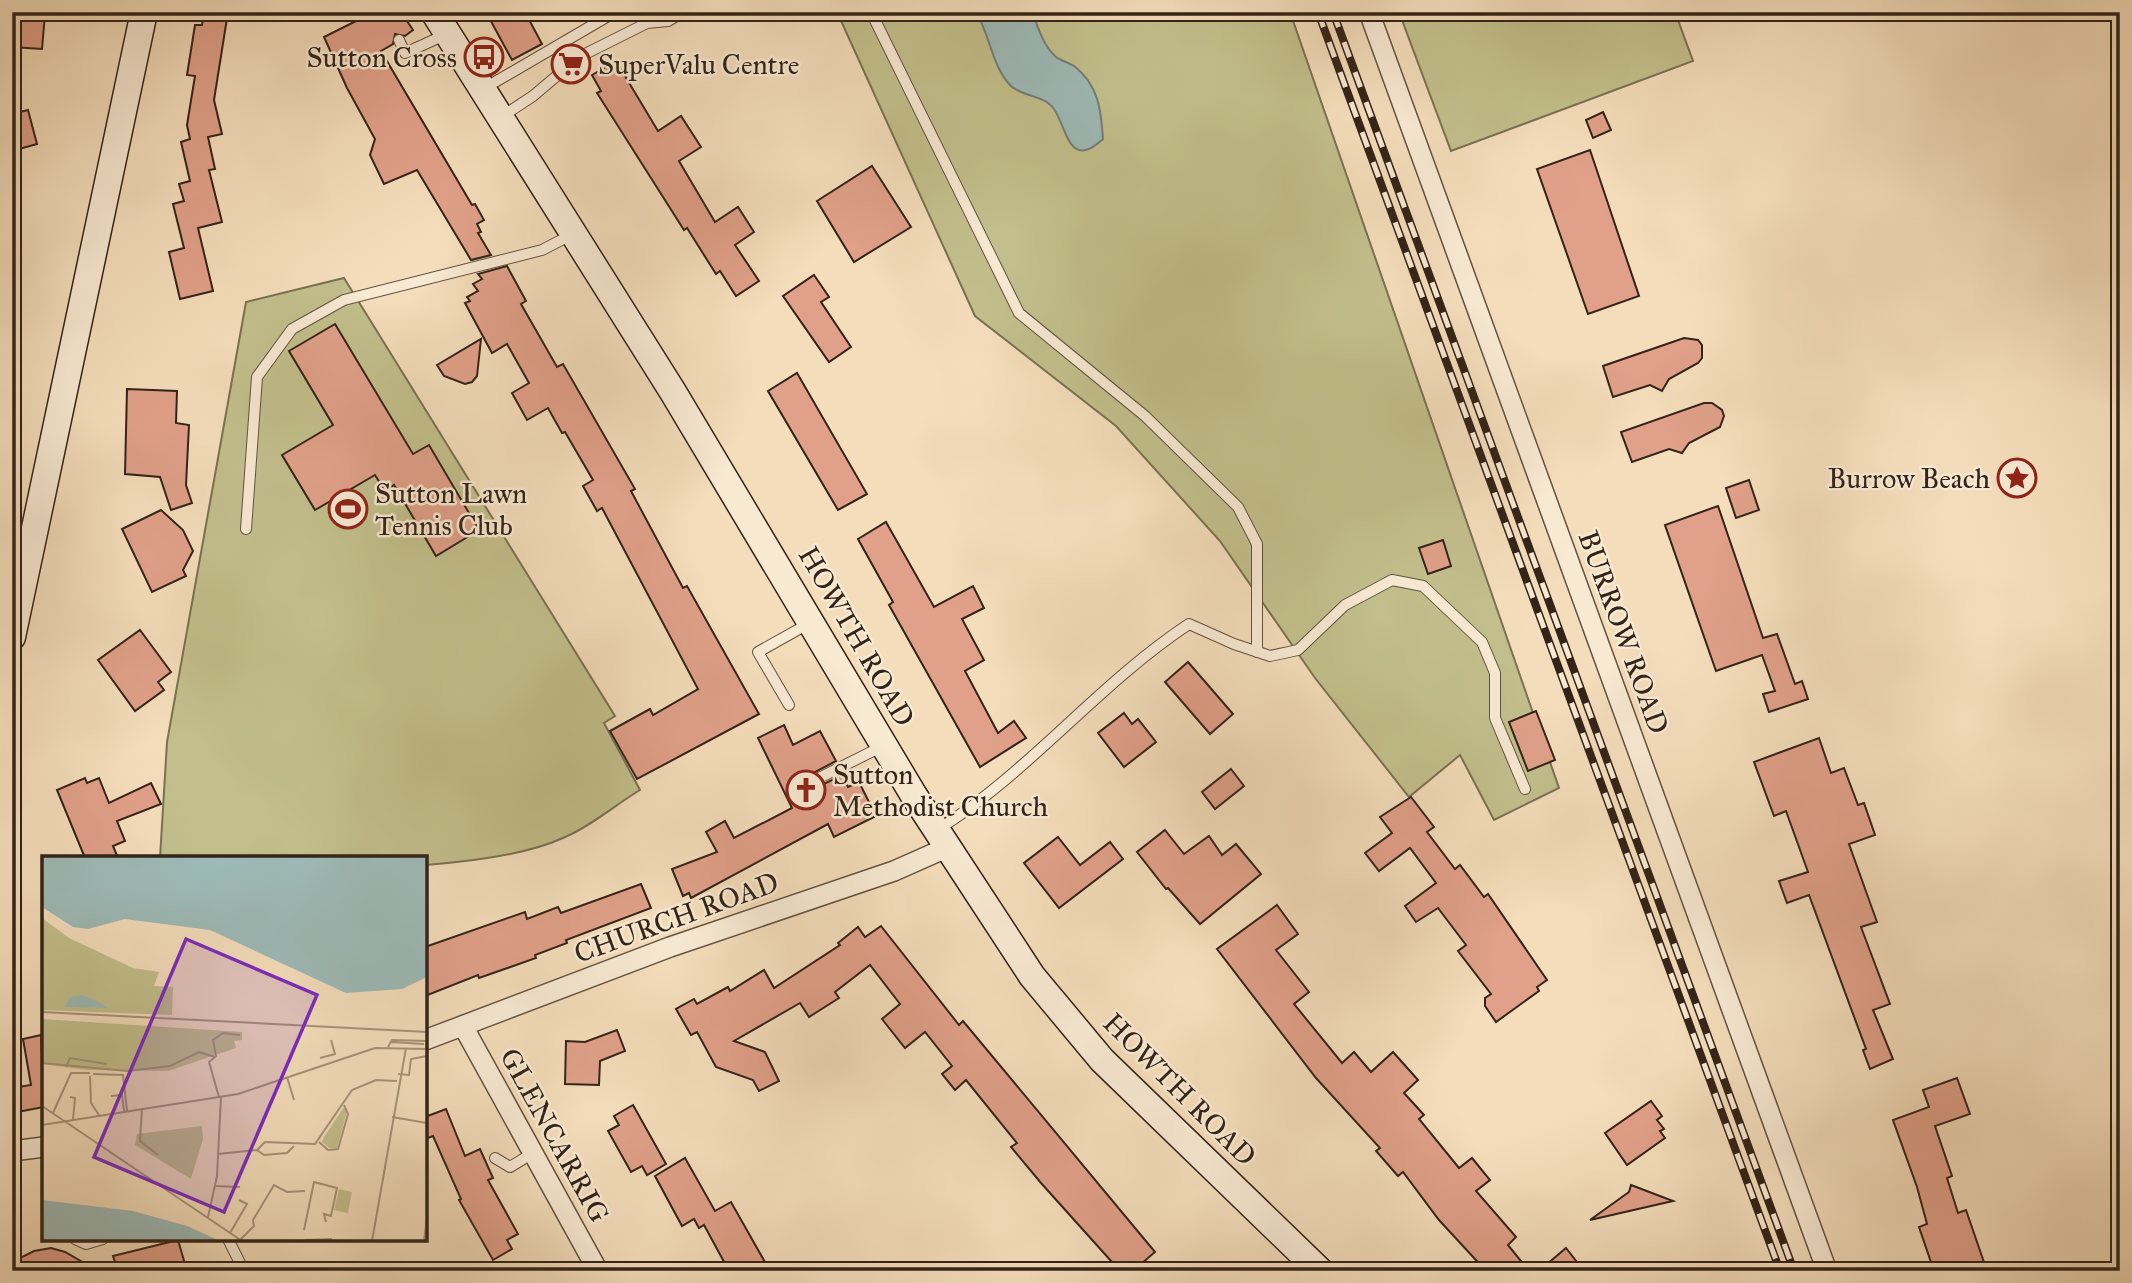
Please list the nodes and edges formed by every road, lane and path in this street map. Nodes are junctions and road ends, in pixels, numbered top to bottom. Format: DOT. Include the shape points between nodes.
graph roads {
  1 [pos="145,12"];
  2 [pos="608,12"];
  3 [pos="683,12"];
  4 [pos="871,12"];
  5 [pos="1369,12"];
  6 [pos="441,23"];
  7 [pos="399,40"];
  8 [pos="483,90"];
  9 [pos="499,118"];
  10 [pos="574,234"];
  11 [pos="246,528"];
  12 [pos="812,622"];
  13 [pos="12,637"];
  14 [pos="1258,652"];
  15 [pos="789,705"];
  16 [pos="884,745"];
  17 [pos="819,778"];
  18 [pos="1525,789"];
  19 [pos="941,839"];
  20 [pos="463,1026"];
  21 [pos="427,1039"];
  22 [pos="42,1147"];
  23 [pos="12,1151"];
  24 [pos="533,1153"];
  25 [pos="495,1157"];
  26 [pos="79,1241"];
  27 [pos="96,1241"];
  28 [pos="229,1241"];
  29 [pos="244,1271"];
  30 [pos="598,1271"];
  31 [pos="1320,1271"];
  32 [pos="1828,1271"];
  1 -- 13 [label="main road"];
  2 -- 8 [label="lane" via="610,15"];
  3 -- 9 [label="lane" via="668,21 647,23 579,57"];
  4 -- 14 [label="lane" via="1019,313 1145,416 1238,507 1257,544"];
  5 -- 32 [label="street, BURROW ROAD"];
  6 -- 7 [label="lane" via="405,53"];
  6 -- 8 [label="main road, HOWTH ROAD"];
  8 -- 9 [label="main road, HOWTH ROAD"];
  9 -- 10 [label="main road, HOWTH ROAD"];
  10 -- 11 [label="lane" via="542,250 344,299 292,328 257,377"];
  10 -- 12 [label="main road, HOWTH ROAD"];
  12 -- 15 [label="lane" via="758,652"];
  12 -- 16 [label="main road, HOWTH ROAD"];
  14 -- 18 [label="lane" via="1270,656 1298,650 1345,605 1392,580 1423,586 1482,642 1495,673 1495,718"];
  14 -- 19 [label="lane" via="1189,624 1150,650"];
  16 -- 17 [label="lane"];
  16 -- 19 [label="main road, HOWTH ROAD"];
  19 -- 20 [label="street, CHURCH ROAD" via="894,871 670,947"];
  19 -- 31 [label="main road, HOWTH ROAD" via="1032,976 1102,1060"];
  20 -- 21 [label="street, CHURCH ROAD"];
  20 -- 24 [label="street, GLENCARRIG"];
  22 -- 23 [label="street"];
  24 -- 25 [label="lane" via="510,1167"];
  24 -- 30 [label="street, GLENCARRIG"];
  26 -- 27 [label="lane"];
  28 -- 29 [label="lane"];
}
